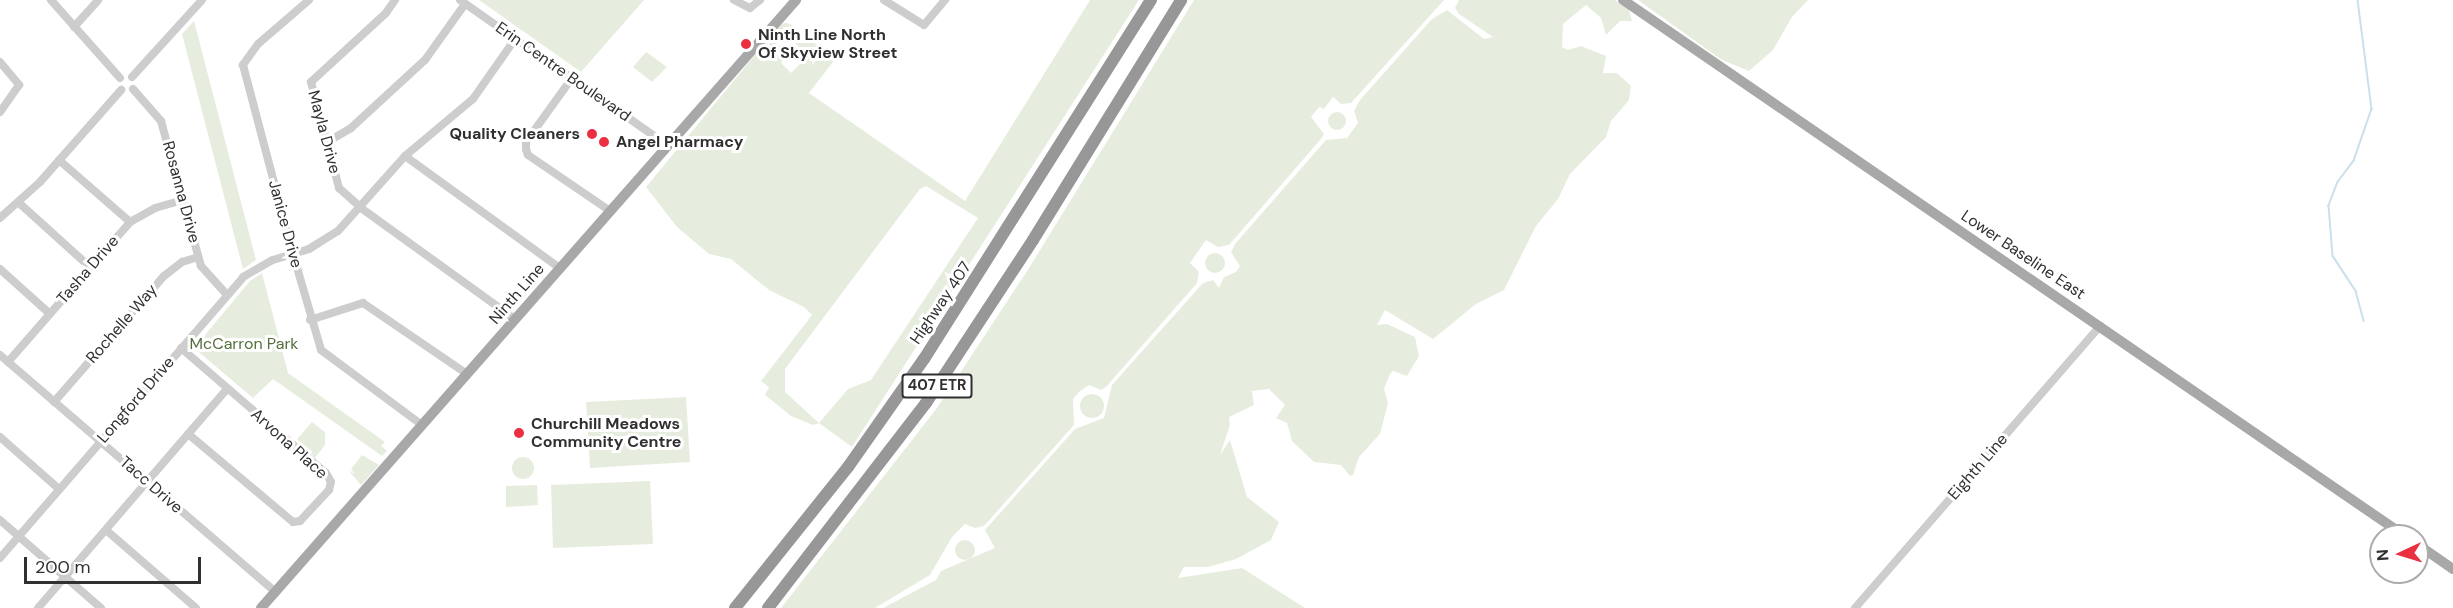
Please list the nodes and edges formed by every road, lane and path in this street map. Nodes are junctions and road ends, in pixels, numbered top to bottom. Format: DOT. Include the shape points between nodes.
graph roads {
  1 [pos="51,0"];
  2 [pos="98,0"];
  3 [pos="202,0"];
  4 [pos="309,0"];
  5 [pos="395,0"];
  6 [pos="734,0"];
  7 [pos="760,0"];
  8 [pos="796,0"];
  9 [pos="884,0"];
  10 [pos="945,0"];
  11 [pos="1151,0"];
  12 [pos="1181,0"];
  13 [pos="1623,0"];
  14 [pos="462,2"];
  15 [pos="74,27"];
  16 [pos="515,39"];
  17 [pos="0,63"];
  18 [pos="132,77"];
  19 [pos="120,78"];
  20 [pos="572,78"];
  21 [pos="134,89"];
  22 [pos="121,90"];
  23 [pos="0,112"];
  24 [pos="327,142"];
  25 [pos="667,145"];
  26 [pos="405,156"];
  27 [pos="59,160"];
  28 [pos="183,200"];
  29 [pos="18,202"];
  30 [pos="361,208"];
  31 [pos="610,211"];
  32 [pos="0,218"];
  33 [pos="130,222"];
  34 [pos="293,254"];
  35 [pos="198,257"];
  36 [pos="90,267"];
  37 [pos="560,268"];
  38 [pos="0,269"];
  39 [pos="227,295"];
  40 [pos="50,314"];
  41 [pos="514,319"];
  42 [pos="310,320"];
  43 [pos="2100,326"];
  44 [pos="181,348"];
  45 [pos="0,355"];
  46 [pos="8,362"];
  47 [pos="466,374"];
  48 [pos="227,389"];
  49 [pos="54,402"];
  50 [pos="422,424"];
  51 [pos="189,434"];
  52 [pos="0,438"];
  53 [pos="100,442"];
  54 [pos="147,482"];
  55 [pos="59,489"];
  56 [pos="0,520"];
  57 [pos="2388,524"];
  58 [pos="106,530"];
  59 [pos="19,536"];
  60 [pos="2429,552"];
  61 [pos="0,558"];
  62 [pos="2453,569"];
  63 [pos="65,576"];
  64 [pos="276,592"];
  65 [pos="38,608"];
  66 [pos="101,608"];
  67 [pos="196,608"];
  68 [pos="261,608"];
  69 [pos="735,608"];
  70 [pos="768,608"];
  71 [pos="1855,608"];
  1 -- 15 [label="street"];
  2 -- 15 [label="street"];
  3 -- 18 [label="street"];
  4 -- 34 [label="street, Janice Drive" via="258,44 243,66"];
  5 -- 24 [label="street, Mayla Drive" via="386,13 311,82"];
  6 -- 7 [label="street" via="750,8"];
  8 -- 25 [label="main road, Ninth Line"];
  9 -- 10 [label="street" via="924,25"];
  11 -- 69 [label="highway, Highway 407 / 407 ETR" via="924,358 848,467"];
  12 -- 70 [label="highway, 407 ETR" via="1033,240 939,383 862,490"];
  13 -- 43 [label="main road, Lower Baseline East"];
  14 -- 16 [label="street, Erin Centre Boulevard"];
  14 -- 24 [label="street" via="425,60 351,128"];
  15 -- 19 [label="street"];
  16 -- 20 [label="street, Erin Centre Boulevard"];
  16 -- 26 [label="street, Longford Drive" via="472,99"];
  17 -- 23 [label="street" via="20,84"];
  18 -- 19 [label="street"];
  18 -- 21 [label="street"];
  19 -- 22 [label="street"];
  20 -- 25 [label="street, Erin Centre Boulevard"];
  20 -- 31 [label="street" via="526,142 526,149 528,155"];
  21 -- 22 [label="street"];
  21 -- 28 [label="street, Rosanna Drive" via="161,121"];
  22 -- 27 [label="street"];
  24 -- 30 [label="street, Mayla Drive" via="339,188"];
  25 -- 31 [label="main road, Ninth Line"];
  26 -- 30 [label="street, Longford Drive"];
  26 -- 37 [label="street"];
  27 -- 29 [label="street"];
  27 -- 33 [label="street"];
  28 -- 33 [label="street, Tasha Drive" via="155,208"];
  28 -- 35 [label="street, Rosanna Drive"];
  29 -- 32 [label="street"];
  29 -- 36 [label="street"];
  30 -- 34 [label="street, Longford Drive" via="327,240"];
  30 -- 41 [label="street, Mayla Drive"];
  31 -- 37 [label="main road, Ninth Line"];
  33 -- 36 [label="street, Tasha Drive"];
  34 -- 39 [label="street, Longford Drive" via="252,270"];
  34 -- 42 [label="street, Janice Drive"];
  35 -- 39 [label="street, Rosanna Drive" via="207,276"];
  35 -- 49 [label="street, Rochelle Way" via="182,262 164,276"];
  36 -- 40 [label="street, Tasha Drive"];
  37 -- 41 [label="main road, Ninth Line"];
  38 -- 40 [label="street"];
  39 -- 44 [label="street, Longford Drive"];
  40 -- 46 [label="street, Tasha Drive"];
  41 -- 47 [label="main road, Ninth Line"];
  42 -- 47 [label="street" via="363,303"];
  42 -- 50 [label="street, Janice Drive" via="316,343 329,359"];
  43 -- 57 [label="main road, Lower Baseline East"];
  43 -- 71 [label="street, Eighth Line"];
  44 -- 48 [label="street, Arvona Place"];
  44 -- 53 [label="street, Longford Drive"];
  45 -- 46 [label="street, Tacc Drive"];
  46 -- 49 [label="street, Tacc Drive"];
  47 -- 50 [label="main road, Ninth Line"];
  48 -- 51 [label="street"];
  48 -- 51 [label="street, Arvona Place" via="326,473 329,490 300,521 293,522"];
  49 -- 53 [label="street, Tacc Drive"];
  50 -- 64 [label="main road, Ninth Line"];
  51 -- 54 [label="street"];
  52 -- 55 [label="street"];
  53 -- 54 [label="street, Tacc Drive"];
  53 -- 55 [label="street, Longford Drive"];
  54 -- 58 [label="street"];
  54 -- 64 [label="street, Tacc Drive"];
  55 -- 59 [label="street, Longford Drive"];
  56 -- 59 [label="street"];
  58 -- 63 [label="street"];
  58 -- 67 [label="street"];
  59 -- 61 [label="street, Longford Drive"];
  59 -- 63 [label="street"];
  60 -- 62 [label="main road"];
  63 -- 65 [label="street"];
  63 -- 66 [label="street"];
  64 -- 68 [label="main road, Ninth Line"];
}
